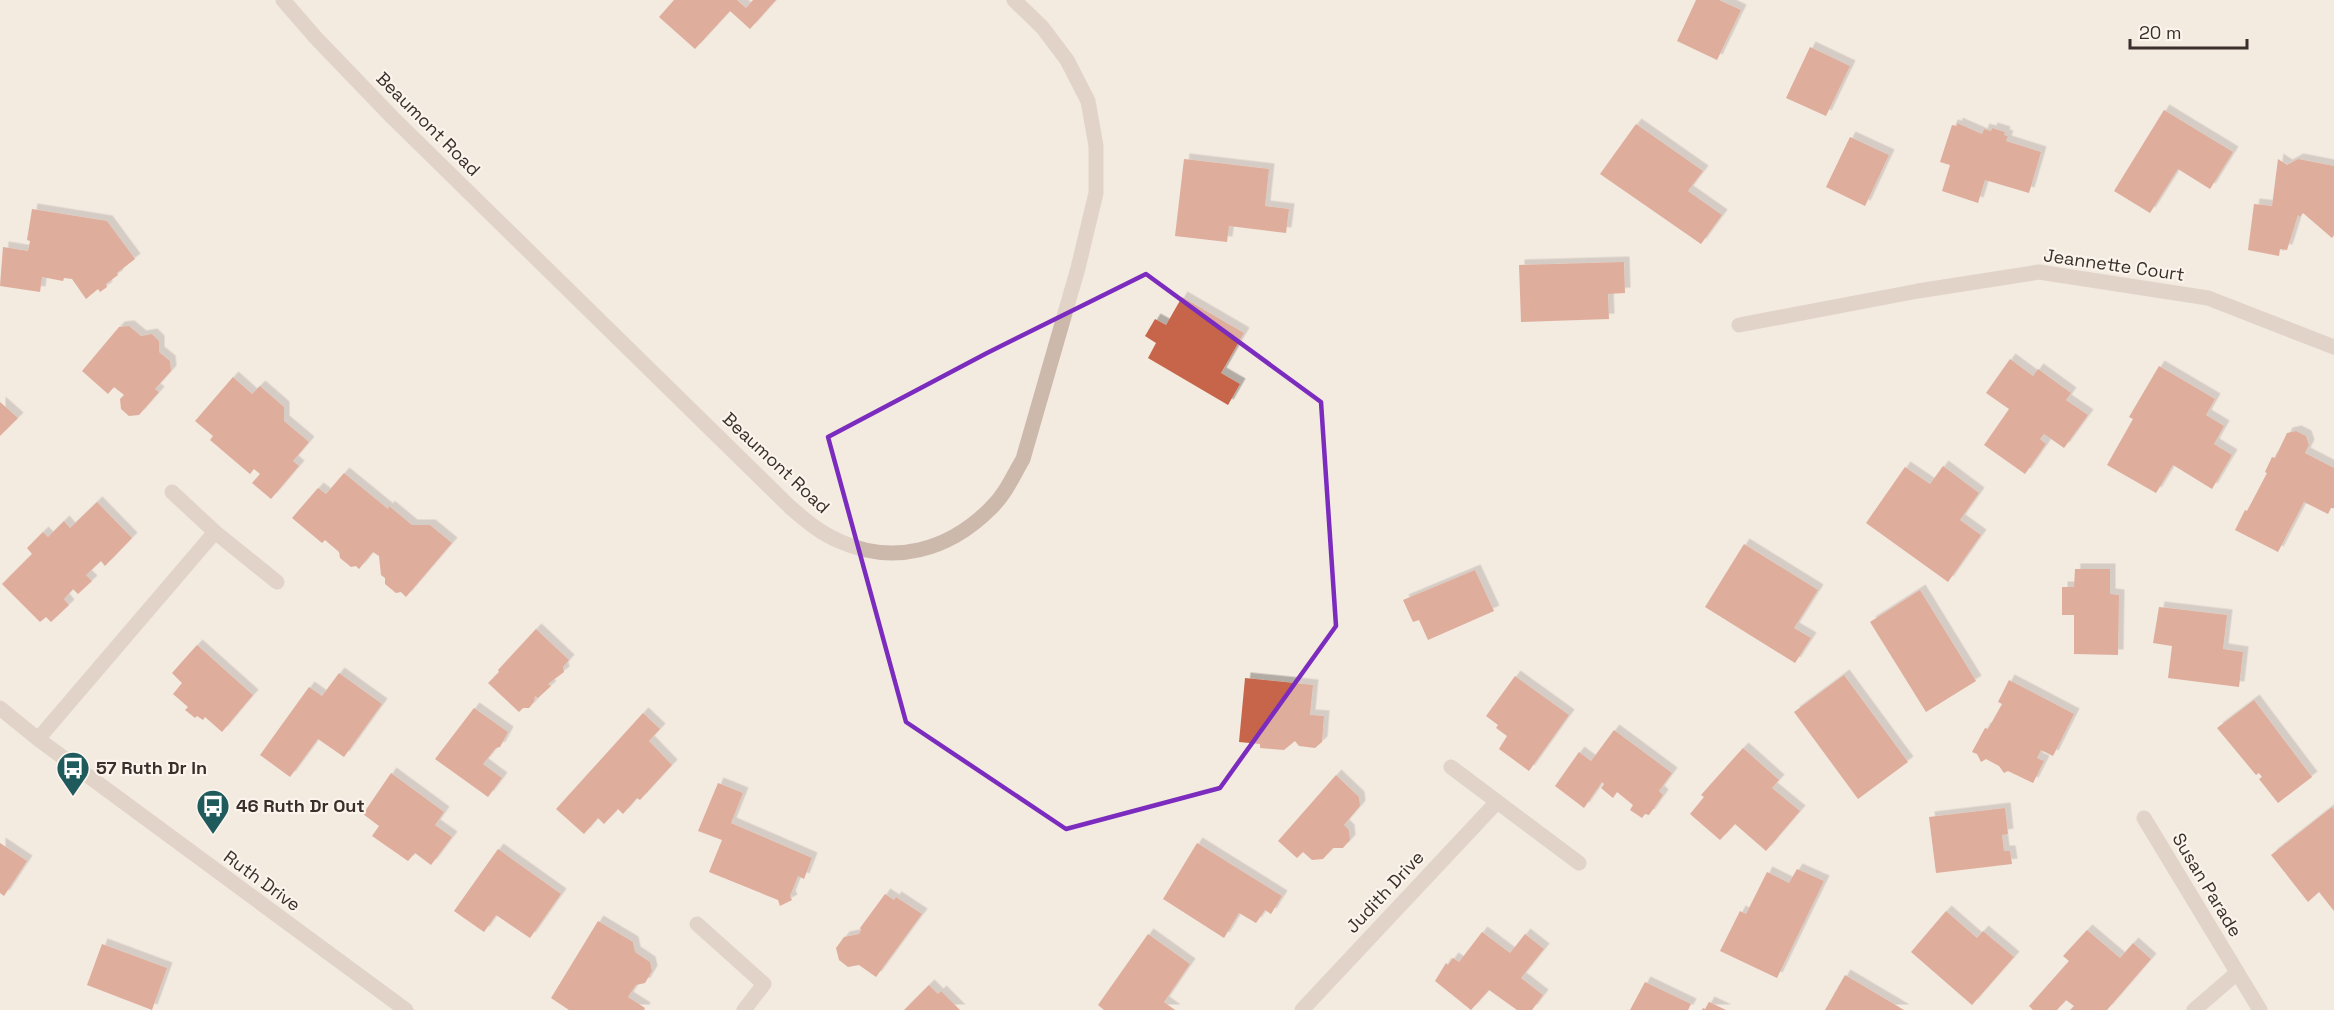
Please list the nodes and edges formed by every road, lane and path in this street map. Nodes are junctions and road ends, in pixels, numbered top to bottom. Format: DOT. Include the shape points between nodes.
graph roads {
  1 [pos="284,0"];
  2 [pos="1014,0"];
  3 [pos="1739,325"];
  4 [pos="2334,347"];
  5 [pos="172,492"];
  6 [pos="215,532"];
  7 [pos="277,582"];
  8 [pos="0,708"];
  9 [pos="38,740"];
  10 [pos="1451,767"];
  11 [pos="1497,801"];
  12 [pos="2144,818"];
  13 [pos="1579,863"];
  14 [pos="697,924"];
  15 [pos="2237,973"];
  16 [pos="406,1010"];
  17 [pos="744,1010"];
  18 [pos="1302,1010"];
  19 [pos="2194,1010"];
  20 [pos="2260,1010"];
  1 -- 2 [label="street, Beaumont Road" via="392,117 790,507 839,542 899,554 931,548 963,532 1008,487 1023,459 1096,193 1096,146 1088,100 1067,60 1042,27"];
  3 -- 4 [label="street, Jeannette Court" via="2040,272 2208,298"];
  5 -- 6 [label="street"];
  6 -- 7 [label="street"];
  6 -- 9 [label="street"];
  8 -- 9 [label="street, Ruth Drive"];
  9 -- 16 [label="street, Ruth Drive"];
  10 -- 11 [label="street"];
  11 -- 13 [label="street"];
  11 -- 18 [label="street, Judith Drive"];
  12 -- 15 [label="street, Susan Parade"];
  14 -- 17 [label="street" via="764,984"];
  15 -- 19 [label="street"];
  15 -- 20 [label="street, Susan Parade"];
}
